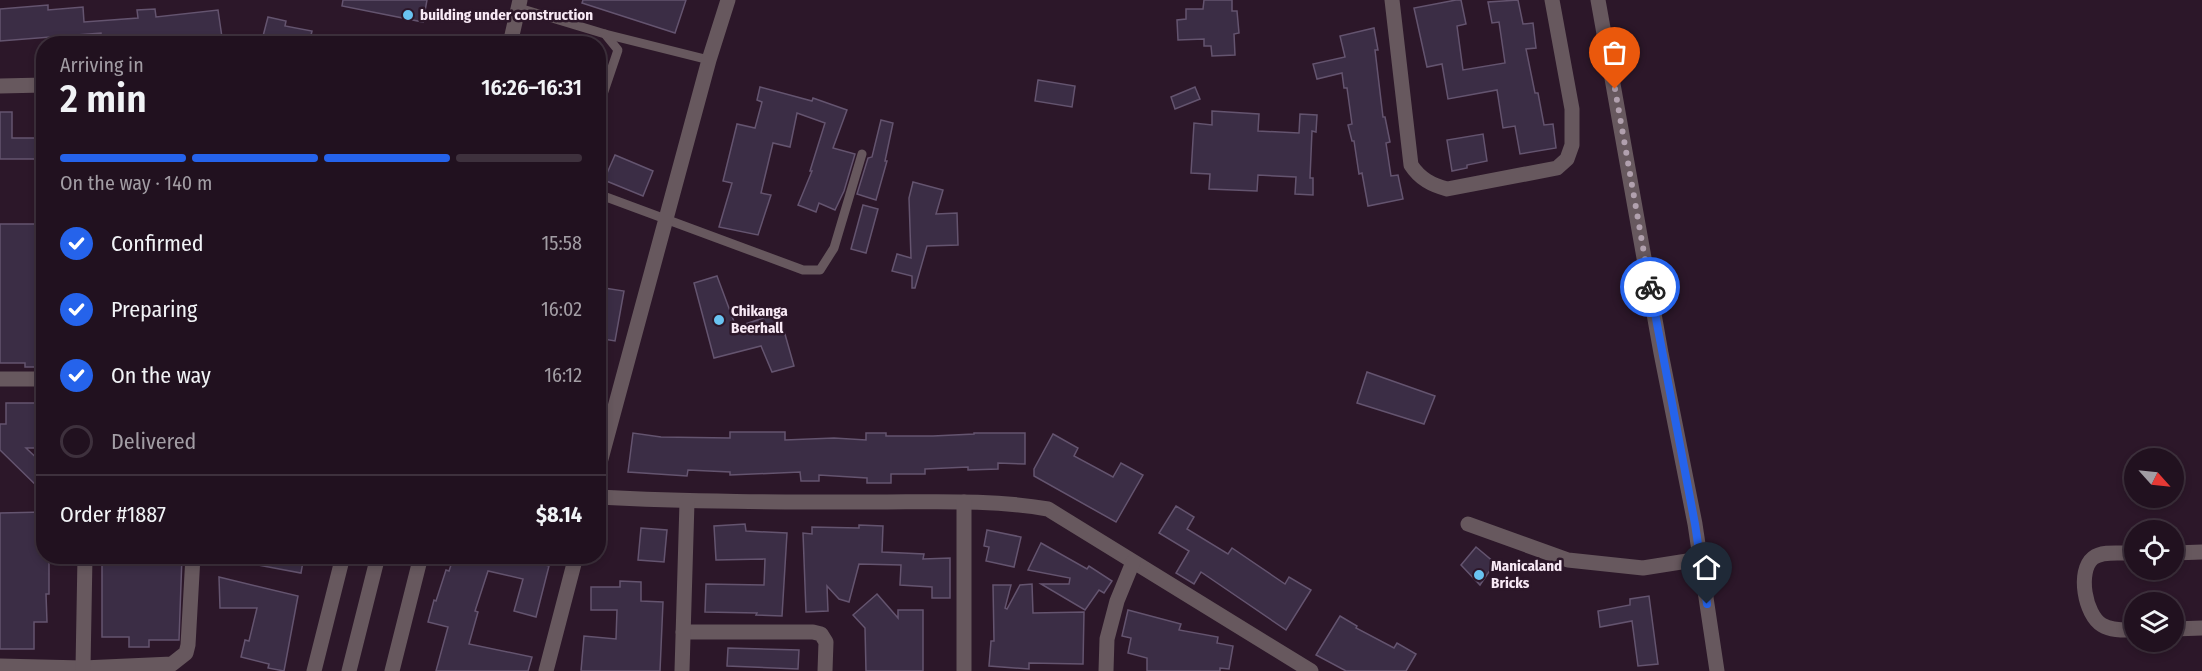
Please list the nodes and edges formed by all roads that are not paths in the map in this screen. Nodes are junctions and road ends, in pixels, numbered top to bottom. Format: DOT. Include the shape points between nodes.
graph roads {
  1 [pos="728,0"];
  2 [pos="1392,0"];
  3 [pos="1552,0"];
  4 [pos="1599,0"];
  5 [pos="519,4"];
  6 [pos="605,34"];
  7 [pos="512,36"];
  8 [pos="709,60"];
  9 [pos="36,85"];
  10 [pos="606,85"];
  11 [pos="0,86"];
  12 [pos="862,154"];
  13 [pos="606,197"];
  14 [pos="666,218"];
  15 [pos="0,379"];
  16 [pos="36,379"];
  17 [pos="606,440"];
  18 [pos="606,497"];
  19 [pos="687,502"];
  20 [pos="964,502"];
  21 [pos="1468,524"];
  22 [pos="2202,552"];
  23 [pos="2184,553"];
  24 [pos="2124,554"];
  25 [pos="1700,559"];
  26 [pos="1133,562"];
  27 [pos="86,564"];
  28 [pos="193,564"];
  29 [pos="341,564"];
  30 [pos="376,564"];
  31 [pos="420,564"];
  32 [pos="574,564"];
  33 [pos="2202,628"];
  34 [pos="2184,629"];
  35 [pos="2124,630"];
  36 [pos="683,632"];
  37 [pos="0,666"];
  38 [pos="1291,666"];
  39 [pos="82,668"];
  40 [pos="314,671"];
  41 [pos="349,671"];
  42 [pos="392,671"];
  43 [pos="546,671"];
  44 [pos="682,671"];
  45 [pos="825,671"];
  46 [pos="964,671"];
  47 [pos="1106,671"];
  48 [pos="1311,671"];
  49 [pos="1717,671"];
  1 -- 8 [label="street"];
  2 -- 3 [label="street" via="1411,165 1417,175 1447,189 1557,168 1567,159 1572,145 1572,109"];
  4 -- 25 [label="street"];
  5 -- 6 [label="lane"];
  5 -- 7 [label="street"];
  6 -- 8 [label="lane"];
  6 -- 10 [label="lane" via="618,50"];
  8 -- 14 [label="street"];
  9 -- 11 [label="street"];
  12 -- 14 [label="lane" via="834,248 820,270 803,270"];
  13 -- 14 [label="lane"];
  14 -- 17 [label="street"];
  15 -- 16 [label="street"];
  18 -- 19 [label="street"];
  19 -- 20 [label="street"];
  19 -- 36 [label="street"];
  20 -- 26 [label="street" via="1048,509"];
  20 -- 46 [label="street"];
  21 -- 25 [label="street" via="1569,560 1643,568"];
  22 -- 23 [label="street"];
  24 -- 35 [label="street" via="2092,558 2084,583 2086,599 2100,624"];
  25 -- 49 [label="street"];
  26 -- 38 [label="street"];
  26 -- 47 [label="street" via="1107,639"];
  27 -- 39 [label="street"];
  28 -- 39 [label="street" via="188,645 180,659 172,664"];
  29 -- 40 [label="street"];
  30 -- 41 [label="street"];
  31 -- 42 [label="street"];
  32 -- 43 [label="street"];
  33 -- 34 [label="street"];
  36 -- 44 [label="street"];
  36 -- 45 [label="street" via="821,634 826,642"];
  37 -- 39 [label="street"];
  38 -- 48 [label="street"];
}
